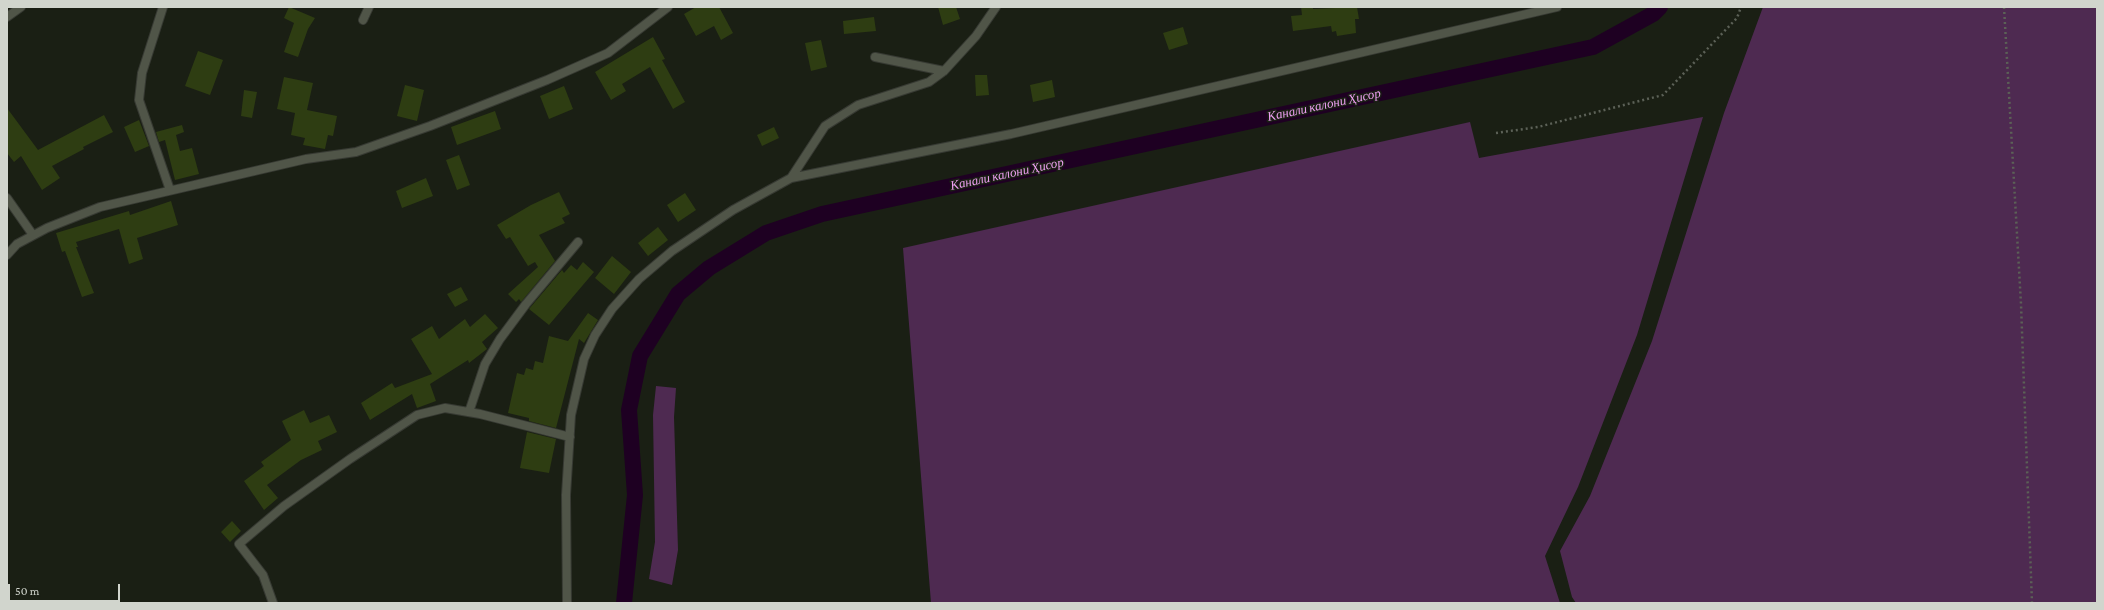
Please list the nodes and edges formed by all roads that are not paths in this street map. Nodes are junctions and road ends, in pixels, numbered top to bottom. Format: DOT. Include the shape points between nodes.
graph roads {
  1 [pos="21,7"];
  2 [pos="163,7"];
  3 [pos="369,7"];
  4 [pos="668,7"];
  5 [pos="996,7"];
  6 [pos="1557,7"];
  7 [pos="7,17"];
  8 [pos="363,20"];
  9 [pos="875,57"];
  10 [pos="944,71"];
  11 [pos="791,178"];
  12 [pos="170,190"];
  13 [pos="7,198"];
  14 [pos="33,235"];
  15 [pos="578,242"];
  16 [pos="7,255"];
  17 [pos="469,412"];
  18 [pos="570,437"];
  19 [pos="273,603"];
  20 [pos="567,603"];
  1 -- 7 [label="lane"];
  2 -- 12 [label="lane" via="142,73 139,100"];
  3 -- 8 [label="lane"];
  4 -- 12 [label="lane" via="608,53 430,126 356,152 306,159"];
  5 -- 10 [label="lane" via="976,36"];
  6 -- 11 [label="lane" via="1011,134"];
  9 -- 10 [label="lane"];
  10 -- 11 [label="lane" via="929,82 858,105 825,126"];
  11 -- 18 [label="lane" via="733,210 672,251 639,279 612,309 595,335 584,359 571,415"];
  12 -- 14 [label="lane" via="100,207"];
  13 -- 14 [label="lane"];
  14 -- 16 [label="lane" via="17,244"];
  15 -- 17 [label="lane" via="500,339 485,364"];
  17 -- 18 [label="lane"];
  17 -- 19 [label="lane" via="445,408 417,415 296,497 239,544 263,575"];
  18 -- 20 [label="lane" via="566,496"];
}
